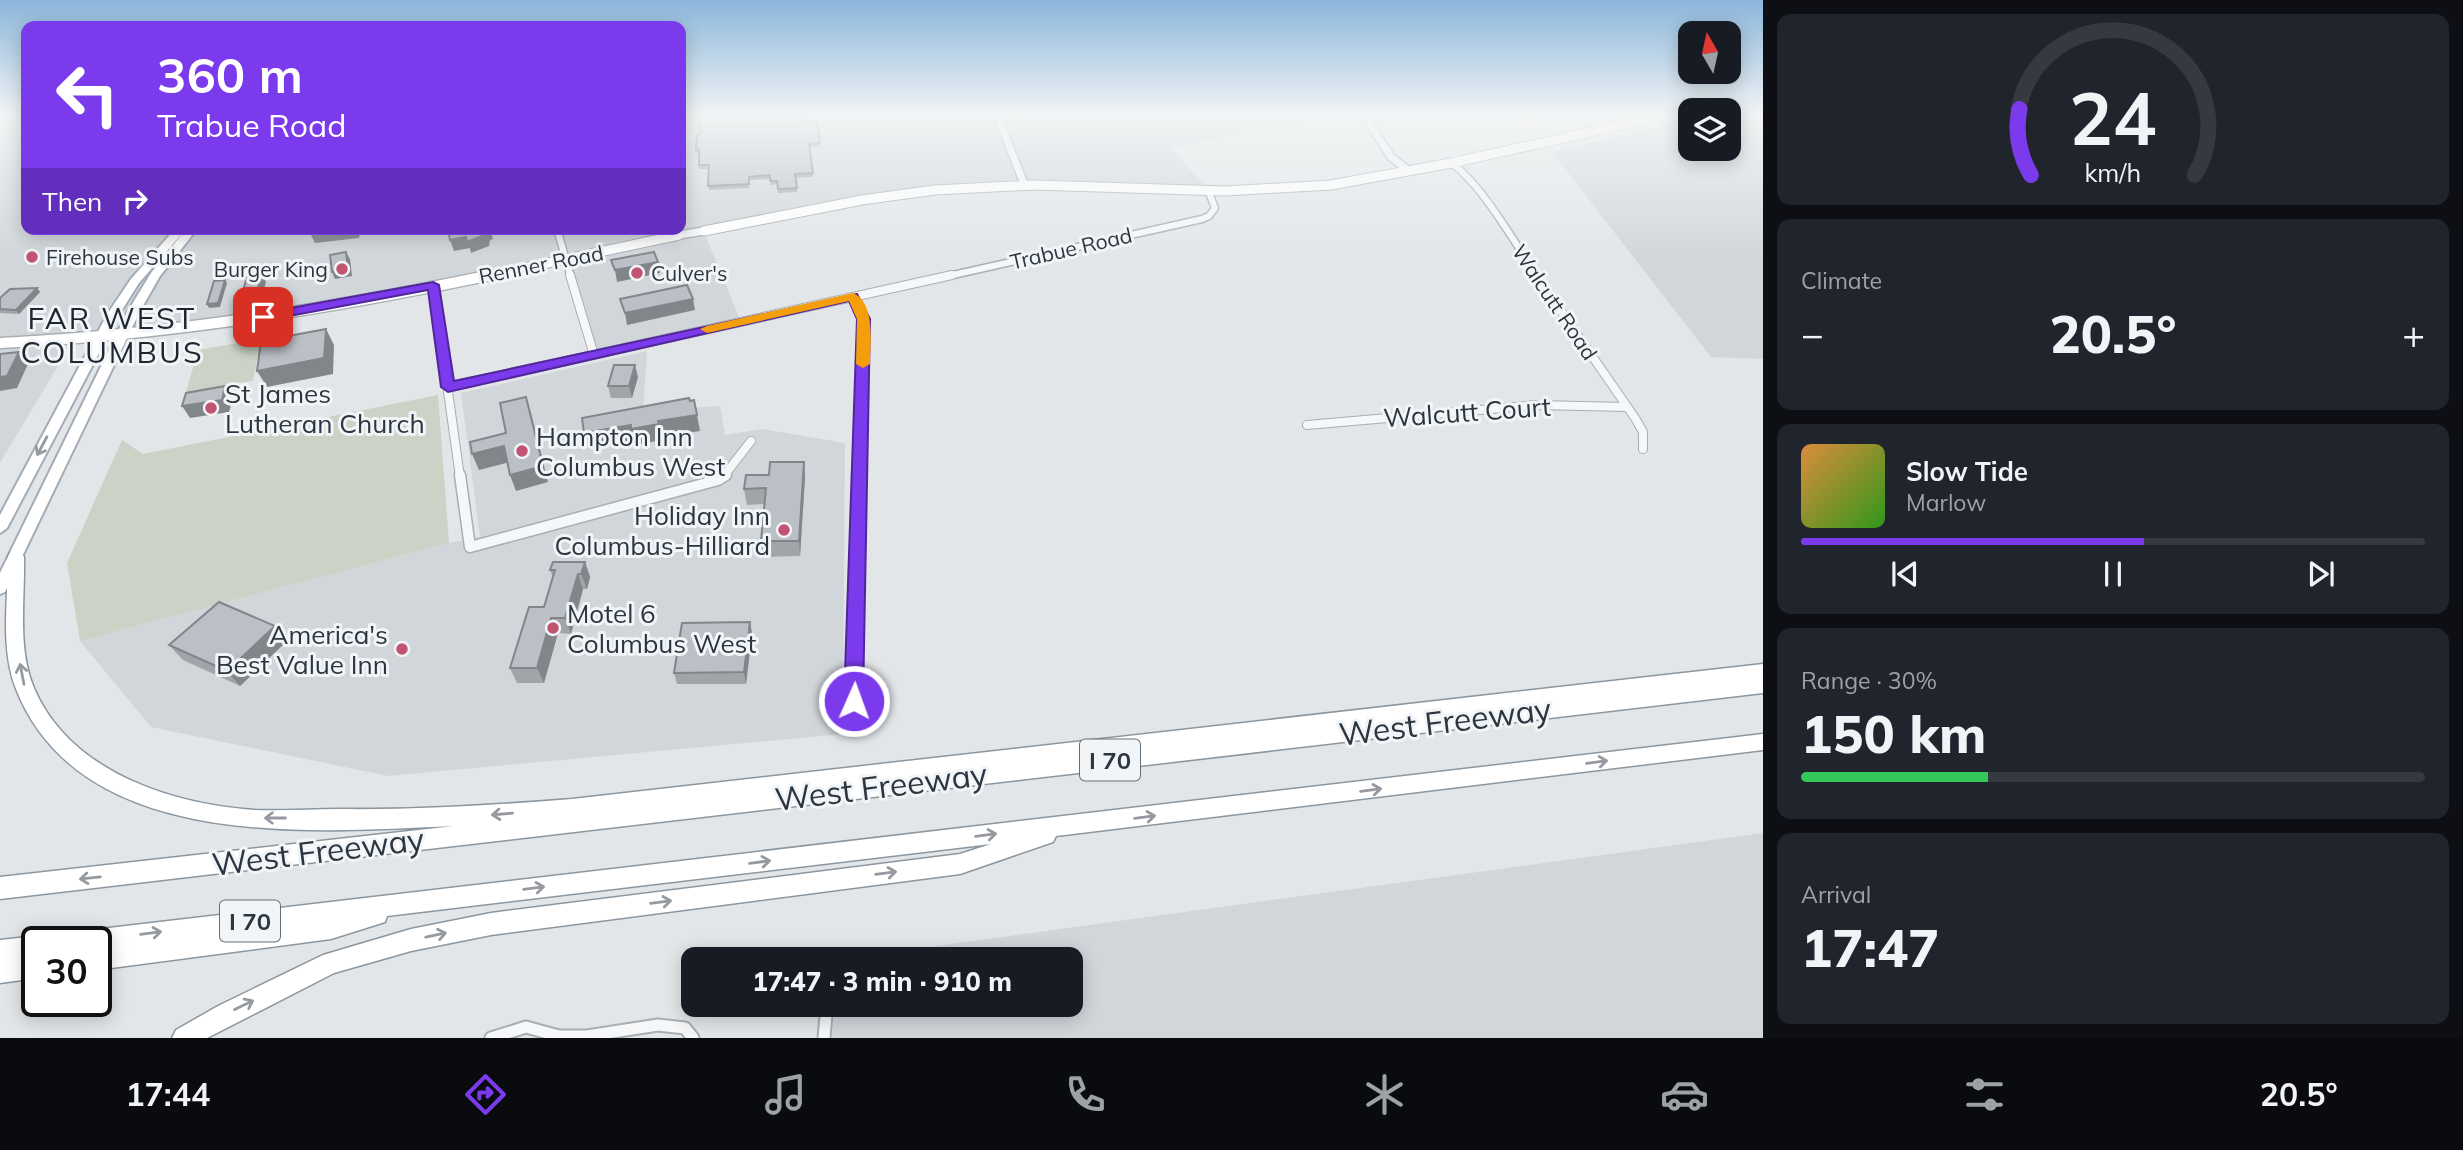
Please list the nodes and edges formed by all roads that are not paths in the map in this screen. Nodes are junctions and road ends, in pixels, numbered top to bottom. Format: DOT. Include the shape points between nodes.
graph roads {
  1 [pos="1016,163"];
  2 [pos="1399,163"];
  3 [pos="1449,163"];
  4 [pos="1451,163"];
  5 [pos="1409,172"];
  6 [pos="1025,186"];
  7 [pos="1208,190"];
  8 [pos="704,231"];
  9 [pos="686,234"];
  10 [pos="176,235"];
  11 [pos="187,235"];
  12 [pos="559,235"];
  13 [pos="679,235"];
  14 [pos="566,259"];
  15 [pos="433,285"];
  16 [pos="853,296"];
  17 [pos="122,336"];
  18 [pos="100,339"];
  19 [pos="0,343"];
  20 [pos="594,355"];
  21 [pos="448,387"];
  22 [pos="1627,407"];
  23 [pos="1307,425"];
  24 [pos="751,440"];
  25 [pos="1643,449"];
  26 [pos="0,528"];
  27 [pos="16,557"];
  28 [pos="0,588"];
  29 [pos="1763,673"];
  30 [pos="1763,685"];
  31 [pos="854,701"];
  32 [pos="1763,742"];
  33 [pos="1077,825"];
  34 [pos="0,888"];
  35 [pos="417,901"];
  36 [pos="112,938"];
  37 [pos="21,949"];
  38 [pos="0,951"];
  39 [pos="112,957"];
  40 [pos="21,969"];
  41 [pos="0,972"];
  42 [pos="826,1017"];
  43 [pos="184,1038"];
  44 [pos="491,1038"];
  45 [pos="693,1038"];
  46 [pos="824,1038"];
  1 -- 6 [label="street"];
  2 -- 5 [label="street"];
  3 -- 5 [label="main road"];
  4 -- 22 [label="street, Walcutt Road" via="1480,193"];
  5 -- 7 [label="main road" via="1310,187"];
  6 -- 7 [label="main road, Renner Road"];
  6 -- 8 [label="main road, Renner Road" via="908,193"];
  7 -- 16 [label="street, Trabue Road" via="1215,208 1202,219"];
  8 -- 9 [label="street, Renner Road"];
  10 -- 18 [label="main road" via="135,281"];
  11 -- 17 [label="main road" via="155,275"];
  12 -- 14 [label="street"];
  13 -- 14 [label="main road, Renner Road"];
  14 -- 15 [label="main road, Renner Road"];
  14 -- 20 [label="street"];
  15 -- 17 [label="main road, Renner Road" via="282,314"];
  15 -- 21 [label="street"];
  16 -- 20 [label="street, Trabue Road"];
  16 -- 31 [label="street" via="864,319"];
  17 -- 18 [label="main road, Renner Road"];
  17 -- 27 [label="main road"];
  18 -- 19 [label="main road, Renner Road"];
  18 -- 26 [label="main road, one-way"];
  20 -- 21 [label="street, Trabue Road"];
  21 -- 24 [label="street" via="470,547 718,480 728,474"];
  22 -- 23 [label="street, Walcutt Court" via="1537,405"];
  22 -- 25 [label="street, Walcutt Road" via="1643,432"];
  27 -- 28 [label="main road"];
  29 -- 27 [label="highway, one-way" via="572,808 481,816 245,818 166,803 124,786 89,768 51,735 24,687 18,652"];
  30 -- 34 [label="highway, West Freeway / I 70, one-way"];
  33 -- 32 [label="highway, I 70, one-way"];
  35 -- 33 [label="highway, I 70, one-way"];
  43 -- 33 [label="highway, one-way" via="331,963 411,940 491,924 960,864"];
  36 -- 35 [label="highway, I 70, one-way"];
  35 -- 39 [label="highway" via="331,928"];
  37 -- 38 [label="highway"];
  40 -- 41 [label="highway"];
  42 -- 46 [label="street"];
  44 -- 45 [label="street" via="526,1027 559,1036 587,1036 658,1025 685,1028"];
}
